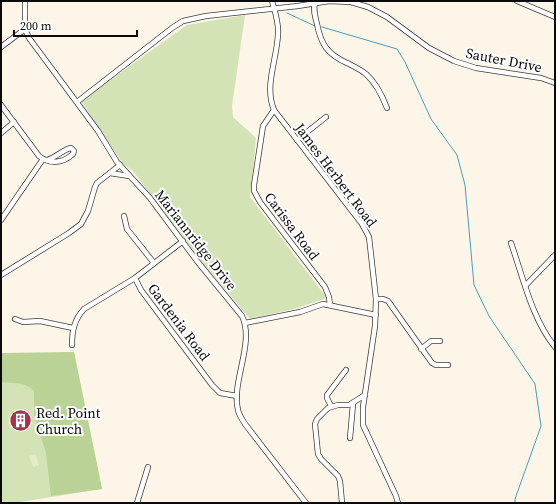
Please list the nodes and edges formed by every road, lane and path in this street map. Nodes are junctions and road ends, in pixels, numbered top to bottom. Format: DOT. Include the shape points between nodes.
graph roads {
  1 [pos="24,1"];
  2 [pos="272,1"];
  3 [pos="517,1"];
  4 [pos="316,2"];
  5 [pos="274,9"];
  6 [pos="555,17"];
  7 [pos="25,29"];
  8 [pos="1,47"];
  9 [pos="555,83"];
  10 [pos="77,102"];
  11 [pos="1,105"];
  12 [pos="387,108"];
  13 [pos="274,110"];
  14 [pos="326,117"];
  15 [pos="14,122"];
  16 [pos="1,132"];
  17 [pos="297,140"];
  18 [pos="45,160"];
  19 [pos="120,166"];
  20 [pos="110,173"];
  21 [pos="130,176"];
  22 [pos="124,216"];
  23 [pos="1,220"];
  24 [pos="183,241"];
  25 [pos="512,243"];
  26 [pos="555,255"];
  27 [pos="154,263"];
  28 [pos="1,275"];
  29 [pos="135,278"];
  30 [pos="526,285"];
  31 [pos="376,299"];
  32 [pos="330,305"];
  33 [pos="376,315"];
  34 [pos="14,319"];
  35 [pos="245,323"];
  36 [pos="73,328"];
  37 [pos="440,341"];
  38 [pos="72,345"];
  39 [pos="555,347"];
  40 [pos="421,349"];
  41 [pos="448,365"];
  42 [pos="346,370"];
  43 [pos="365,395"];
  44 [pos="237,396"];
  45 [pos="353,404"];
  46 [pos="331,406"];
  47 [pos="350,438"];
  48 [pos="148,467"];
  49 [pos="137,503"];
  50 [pos="306,503"];
  51 [pos="342,503"];
  52 [pos="398,503"];
  1 -- 7 [label="street, Mariannridge Drive"];
  2 -- 5 [label="street, James Herbert Road"];
  3 -- 6 [label="street"];
  4 -- 5 [label="street, Sauter Drive"];
  4 -- 9 [label="street, Sauter Drive" via="343,2 368,7 387,16 429,48 454,62 542,78"];
  4 -- 12 [label="street" via="313,7 319,35 325,47 335,57 370,78"];
  5 -- 10 [label="street, Sauter Drive" via="183,21"];
  5 -- 13 [label="street, James Herbert Road" via="278,36 269,92"];
  7 -- 8 [label="street"];
  7 -- 10 [label="street, Mariannridge Drive" via="32,43"];
  10 -- 19 [label="street, Mariannridge Drive"];
  11 -- 15 [label="street"];
  13 -- 17 [label="street, James Herbert Road"];
  13 -- 32 [label="street, Carissa Road" via="263,126 254,191 325,287"];
  14 -- 17 [label="street"];
  15 -- 16 [label="street"];
  15 -- 18 [label="street"];
  17 -- 31 [label="street, James Herbert Road" via="366,230"];
  18 -- 18 [label="street" via="55,158 68,148 74,151 62,162"];
  18 -- 23 [label="street"];
  19 -- 20 [label="street"];
  19 -- 21 [label="street, Mariannridge Drive"];
  20 -- 21 [label="street"];
  20 -- 28 [label="street" via="94,187 88,211 81,224"];
  21 -- 24 [label="street, Mariannridge Drive"];
  22 -- 27 [label="street" via="127,228"];
  24 -- 27 [label="street, Gardenia Road"];
  24 -- 35 [label="street, Mariannridge Drive"];
  25 -- 30 [label="street"];
  26 -- 30 [label="street"];
  27 -- 29 [label="street, Gardenia Road"];
  29 -- 36 [label="street" via="84,309"];
  29 -- 44 [label="street, Gardenia Road" via="141,290 212,385 220,393"];
  30 -- 39 [label="street" via="540,323"];
  31 -- 33 [label="street, James Herbert Road"];
  31 -- 40 [label="street" via="388,301"];
  32 -- 33 [label="street"];
  32 -- 35 [label="street" via="323,304 300,312"];
  33 -- 43 [label="street, James Herbert Road"];
  34 -- 36 [label="street"];
  35 -- 44 [label="street" via="246,334"];
  36 -- 38 [label="street"];
  37 -- 40 [label="street" via="431,341"];
  40 -- 41 [label="street" via="434,364"];
  42 -- 46 [label="street" via="327,394"];
  43 -- 45 [label="street"];
  43 -- 52 [label="street, James Herbert Road" via="363,425"];
  44 -- 50 [label="street" via="240,416"];
  45 -- 46 [label="street"];
  45 -- 47 [label="street"];
  46 -- 51 [label="street" via="322,412 315,424 317,450 321,459 338,476"];
  48 -- 49 [label="street"];
}
